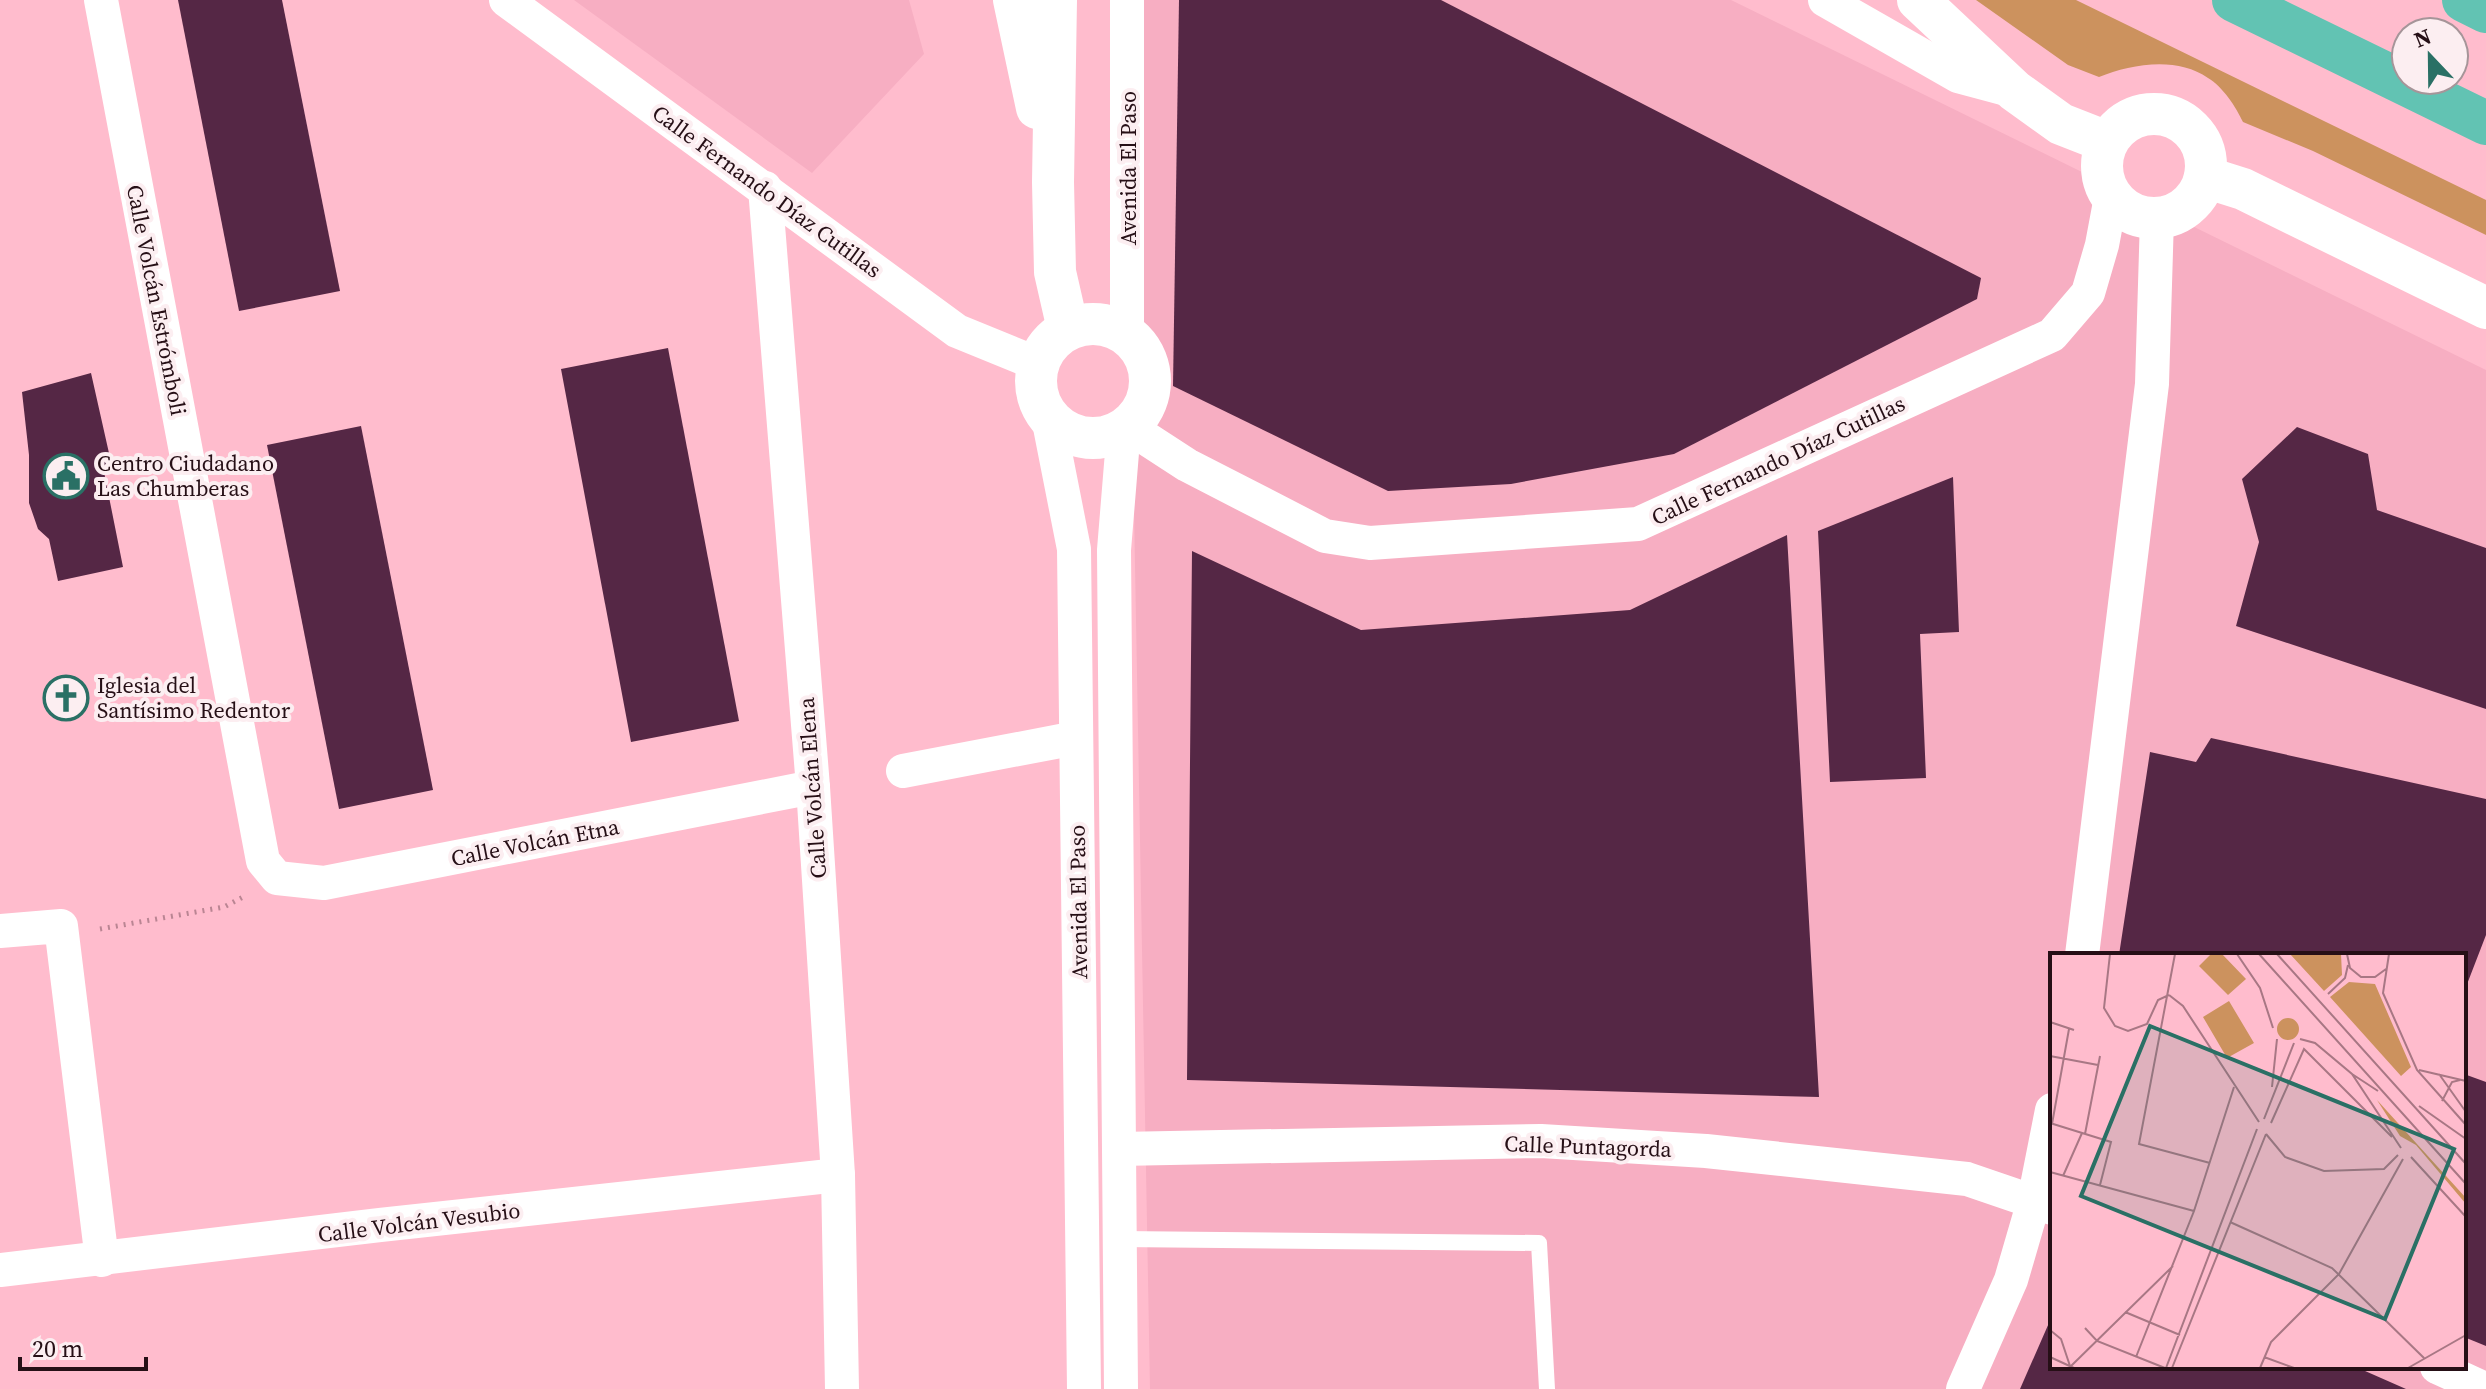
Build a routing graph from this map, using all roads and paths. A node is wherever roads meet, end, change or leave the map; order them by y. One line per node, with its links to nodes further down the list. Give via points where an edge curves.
1 (101, 0): 28 (street, Calle Volcán Estrómboli, via 263,861)
2 (506, 0): 16 (street, Calle Fernando Díaz Cutillas)
3 (1014, 0): 15 (street)
4 (1056, 0): 15 (street)
5 (1127, 0): 21 (street, Avenida El Paso)
6 (1825, 0): 11 (street, via 1958,76)
7 (1918, 0): 11 (street)
8 (2234, 0): 12 (highway)
9 (2464, 0): 10 (highway)
10 (2486, 11)
11 (2015, 91): 13 (street, via 2061,124)
12 (2486, 123)
13 (2107, 142): 14 (street, via 2130,119 2146,114 2178,120 2201,144); 17 (street, via 2101,170)
14 (2205, 177): 18 (street, via 2188,205); 19 (street, via 2243,189)
15 (1053, 182): 20 (street, via 1055,272)
16 (765, 188): 22 (street, Calle Fernando Díaz Cutillas, via 957,331); 27 (street, Calle Volcán Elena)
17 (2111, 197): 18 (street, via 2140,217); 24 (street, Calle Fernando Díaz Cutillas, via 2088,293 2052,335 1638,524 1370,543 1325,536)
18 (2157, 218): 31 (street, via 2152,384)
19 (2486, 308)
20 (1068, 329): 21 (street, via 1098,324); 22 (street, via 1045,349)
21 (1127, 336): 24 (street, via 1140,348 1150,381 1147,399)
22 (1038, 364): 23 (street, via 1037,392)
23 (1048, 417): 24 (street, via 1084,436 1108,435); 25 (street, Avenida El Paso, via 1074,549)
24 (1125, 427): 33 (street, Avenida El Paso, via 1114,550)
25 (1076, 738): 26 (street); 41 (street, Avenida El Paso)
26 (903, 771)
27 (813, 787): 28 (street, Calle Volcán Etna, via 324,883); 34 (street, Calle Volcán Elena)
28 (277, 878): 29 (path, via 224,907 82,932)
29 (61, 926): 30 (street); 37 (street)
30 (0, 931)
31 (2082, 953)
32 (2050, 1131): 35 (street)
33 (1119, 1149): 35 (street, Calle Puntagorda, via 1541,1141 1706,1151 1967,1179); 36 (street, Avenida El Paso)
34 (838, 1175): 37 (street, Calle Volcán Vesubio); 40 (street, Calle Volcán Elena)
35 (2043, 1204): 44 (street)
36 (1120, 1239): 42 (street, Avenida El Paso); 43 (lane, via 1539,1243)
37 (102, 1260): 38 (street, Calle Volcán Vesubio)
38 (0, 1270)
39 (2441, 1369): 45 (street)
40 (842, 1389)
41 (1084, 1389)
42 (1121, 1389)
43 (1547, 1389)
44 (1963, 1389)
45 (2485, 1389)

